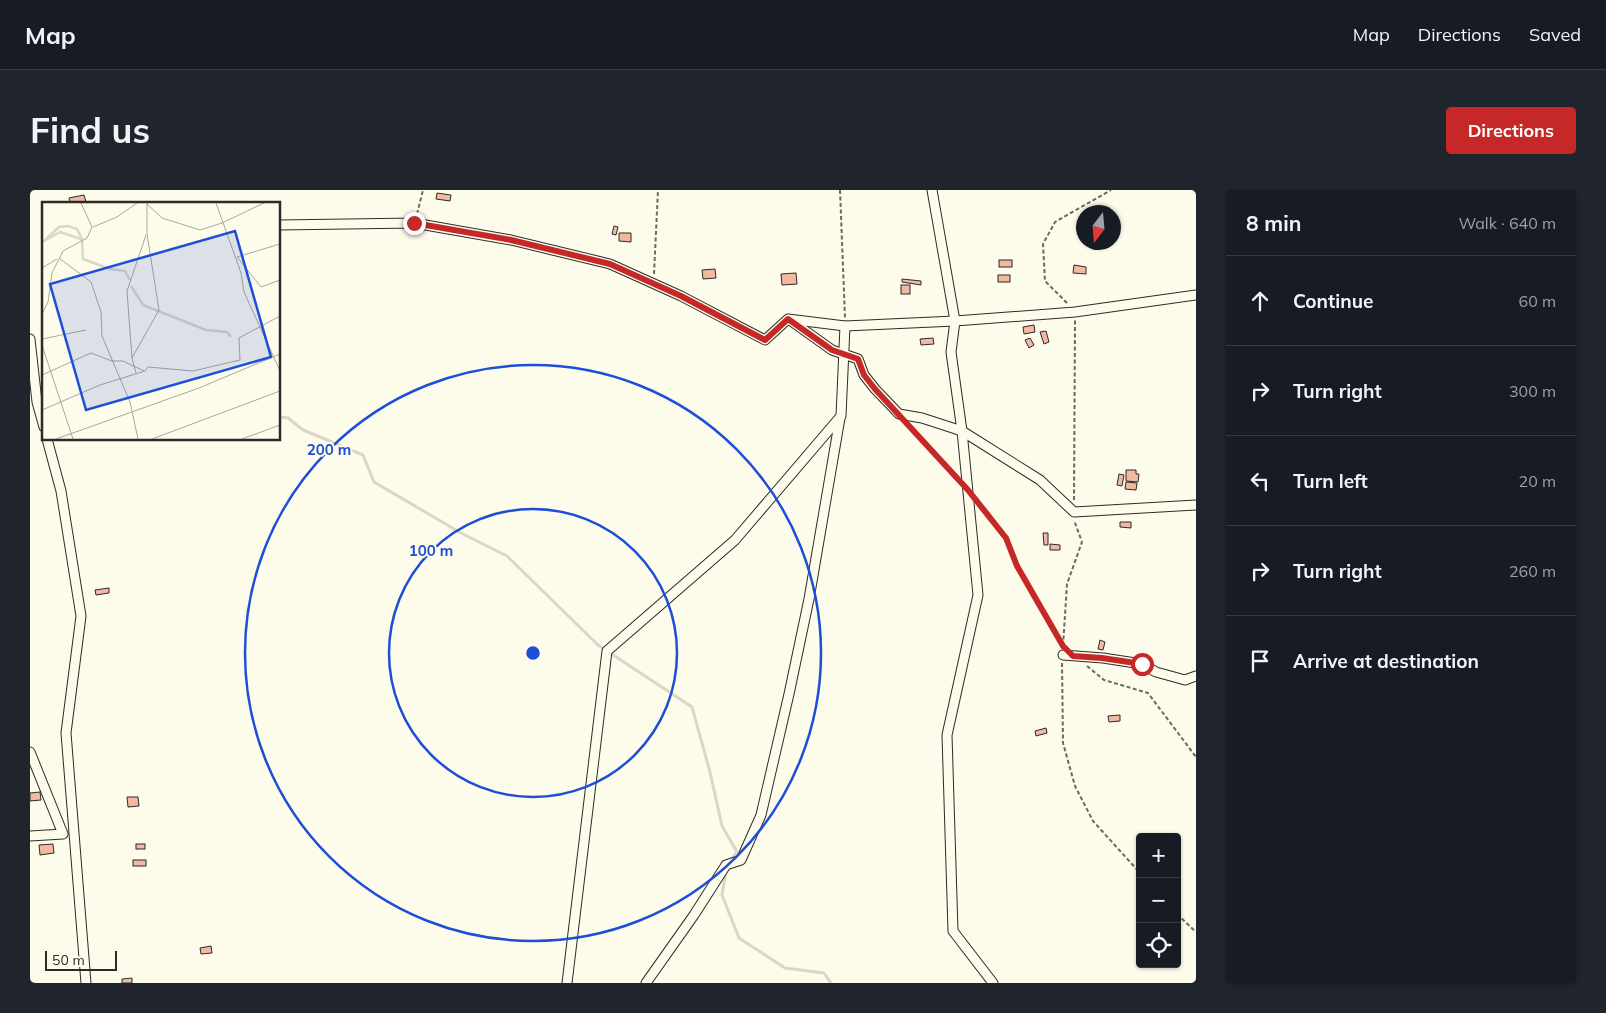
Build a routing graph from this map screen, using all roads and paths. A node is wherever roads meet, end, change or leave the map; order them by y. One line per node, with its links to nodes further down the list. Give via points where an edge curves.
1 (423, 190): 6 (path)
2 (658, 190): 8 (path)
3 (840, 190): 13 (path)
4 (932, 190): 12 (street)
5 (1111, 190): 10 (path, via 1055,222 1043,244 1045,281)
6 (414, 223): 7 (street); 8 (street, via 511,240 610,264)
7 (280, 225)
8 (654, 284): 11 (street, via 765,340)
9 (1196, 295): 10 (street)
10 (1075, 312): 12 (street); 25 (path)
11 (788, 319): 13 (street); 15 (street, via 832,350)
12 (954, 321): 13 (street); 20 (street, via 951,352)
13 (846, 326): 15 (street)
14 (30, 339): 16 (street)
15 (844, 354): 17 (street, via 858,359 864,375); 18 (street)
16 (37, 402): 19 (street)
17 (899, 414): 20 (street); 22 (path)
18 (841, 416): 36 (street, via 735,540 607,651); 37 (street, via 809,599 761,815 741,860 726,865)
19 (42, 421)
20 (962, 431): 22 (street); 25 (street, via 1040,480)
21 (47, 440): 35 (street, via 61,491 81,616 66,733)
22 (968, 490): 38 (street, via 978,595 947,735 953,931)
23 (979, 504): 26 (path, via 1006,538 1017,566)
24 (1196, 504): 25 (street)
25 (1074, 512): 26 (path, via 1074,522 1082,542 1067,584)
26 (1063, 651): 27 (street); 27 (path); 32 (path, via 1063,743 1075,786 1093,821)
27 (1073, 656): 28 (street, via 1142,664 1156,672 1185,680); 30 (path, via 1104,680 1148,693)
28 (1196, 676)
29 (30, 752): 31 (street, via 64,834)
30 (1196, 757)
31 (30, 836)
32 (1136, 869)
33 (1181, 918): 34 (path)
34 (1196, 932)
35 (86, 983)
36 (567, 983)
37 (646, 983)
38 (993, 983)

